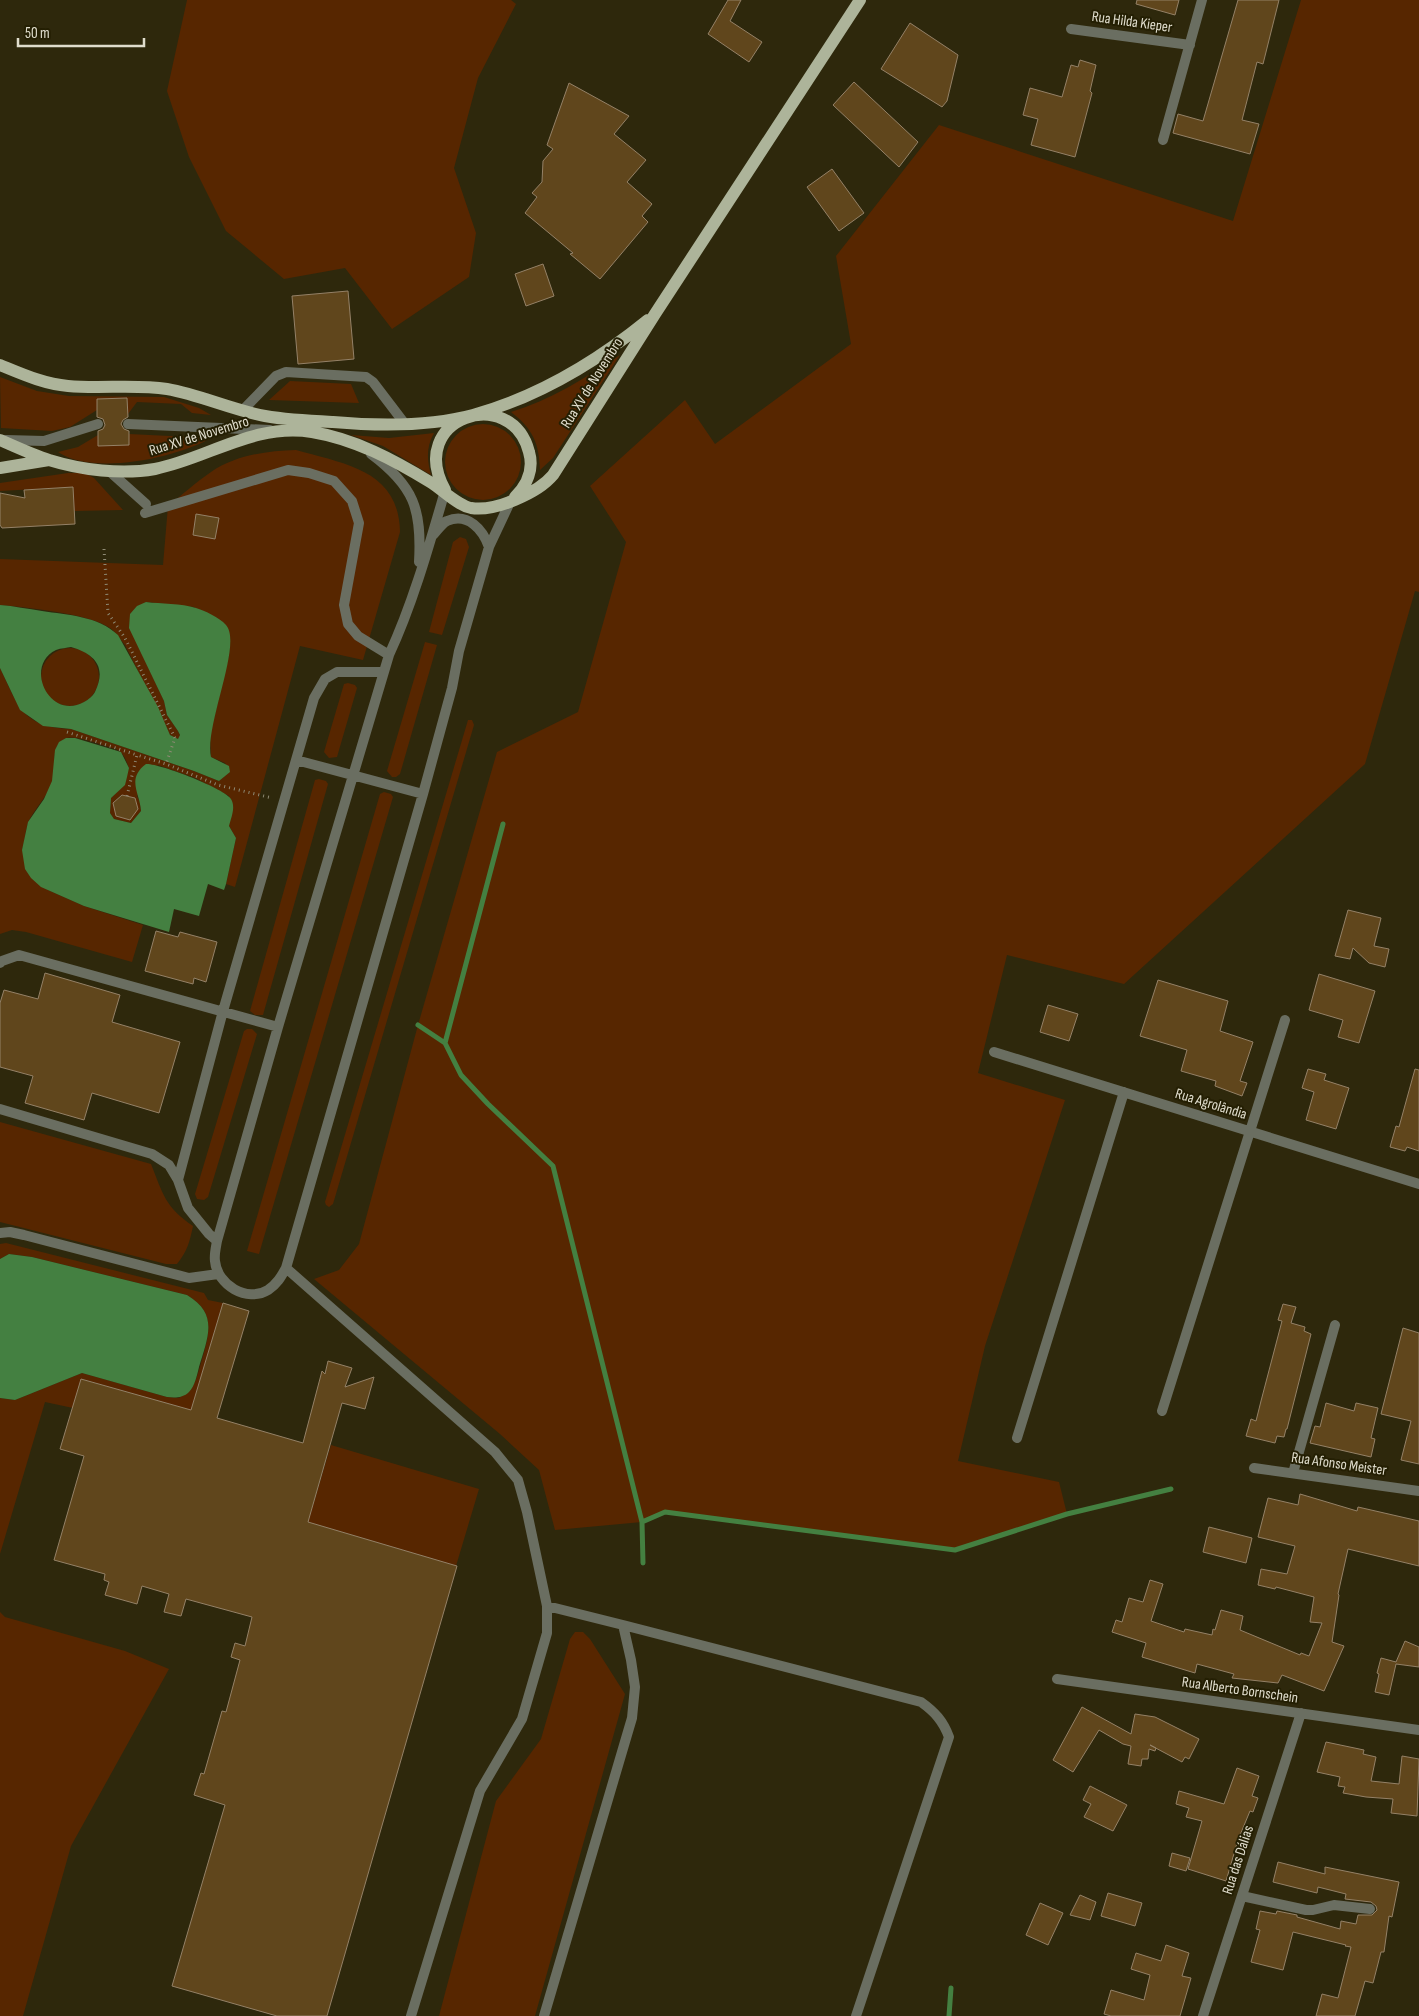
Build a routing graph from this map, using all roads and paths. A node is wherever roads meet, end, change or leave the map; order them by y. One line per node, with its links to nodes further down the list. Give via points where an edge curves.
1 (860, 0): 6 (main road, Rua XV de Novembro)
2 (1202, 0): 4 (street)
3 (1071, 30): 4 (street, Rua Hilda Kieper)
4 (1190, 45): 5 (street)
5 (1163, 140)
6 (655, 314): 9 (main road, Rua XV de Novembro, via 565,378 528,396); 20 (main road, Rua XV de Novembro, via 553,475 536,490)
7 (0, 365): 8 (main road, Rua XV de Novembro, via 48,383 77,387 165,389)
8 (242, 411): 12 (main road, Rua XV de Novembro, via 296,420); 12 (street, via 276,376 286,372 366,377)
9 (471, 415): 12 (main road, Rua XV de Novembro); 19 (main road, via 445,432 438,446 435,462); 20 (main road, via 488,414 504,419 517,428 526,441 531,457 530,474 523,489)
10 (98, 424): 14 (street, via 44,441)
11 (128, 424): 13 (street)
12 (405, 424)
13 (286, 431): 15 (main road, Rua XV de Novembro, via 311,432); 18 (main road, Rua XV de Novembro, via 253,435 155,469)
14 (0, 440): 16 (main road, Rua XV de Novembro)
15 (360, 446): 19 (main road, Rua XV de Novembro, via 394,461); 24 (street, via 398,477 413,498 420,536)
16 (49, 460): 17 (main road); 18 (main road, Rua XV de Novembro)
17 (0, 468)
18 (108, 470): 25 (street, via 145,509 288,470 334,481 352,501 359,523 344,605 348,624 358,636)
19 (445, 491): 20 (main road, Rua XV de Novembro, via 469,508 484,510); 21 (street)
20 (511, 500): 22 (street)
21 (431, 538): 22 (street, via 447,521 461,519 474,523 484,533); 24 (street)
22 (489, 547): 32 (street)
23 (104, 548): 30 (path, via 108,613 126,638 175,738)
24 (419, 575): 25 (street)
25 (389, 655): 26 (street)
26 (384, 672): 29 (street, via 337,672 325,679 314,698); 31 (street)
27 (67, 732): 28 (path)
28 (137, 755): 30 (path); 33 (path)
29 (296, 760): 31 (street); 34 (street)
30 (166, 764): 34 (path, via 218,785)
31 (353, 775): 32 (street); 38 (street)
32 (423, 794): 47 (street)
33 (127, 796)
34 (284, 800): 36 (street)
35 (0, 963): 36 (street, via 19,954)
36 (223, 1012): 38 (street); 43 (street)
37 (1284, 1020): 42 (street)
38 (278, 1027): 46 (street)
39 (994, 1052): 40 (street, Rua Agrolândia)
40 (1124, 1092): 42 (street, Rua Agrolândia); 51 (street)
41 (0, 1109): 43 (street, via 152,1154 169,1165)
42 (1250, 1131): 44 (street, Rua Agrolândia); 50 (street)
43 (178, 1180): 46 (street, via 188,1208)
44 (1419, 1184)
45 (0, 1233): 48 (street, via 24,1235 189,1278)
46 (217, 1241): 48 (street, via 215,1261)
47 (286, 1268): 48 (street, via 279,1281 267,1291 252,1294 239,1292 227,1285); 55 (street, via 495,1452 518,1480)
48 (218, 1274)
49 (1336, 1325): 53 (street)
50 (1162, 1411)
51 (1016, 1438)
52 (1254, 1468): 53 (street, Rua Afonso Meister)
53 (1293, 1473): 54 (street, Rua Afonso Meister)
54 (1419, 1490)
55 (548, 1606): 56 (street); 62 (street, via 547,1633 522,1718 480,1791)
56 (623, 1625): 63 (street, via 635,1687 632,1718); 64 (street, via 921,1702 944,1724 949,1737)
57 (1057, 1679): 58 (street, Rua Alberto Bornschein)
58 (1301, 1714): 59 (street, Rua Alberto Bornschein); 60 (street, Rua das Dálias)
59 (1419, 1730)
60 (1242, 1896): 61 (street, via 1306,1910 1334,1905); 65 (street, Rua das Dálias)
61 (1370, 1909)
62 (411, 2016)
63 (544, 2016)
64 (856, 2016)
65 (1203, 2016)

